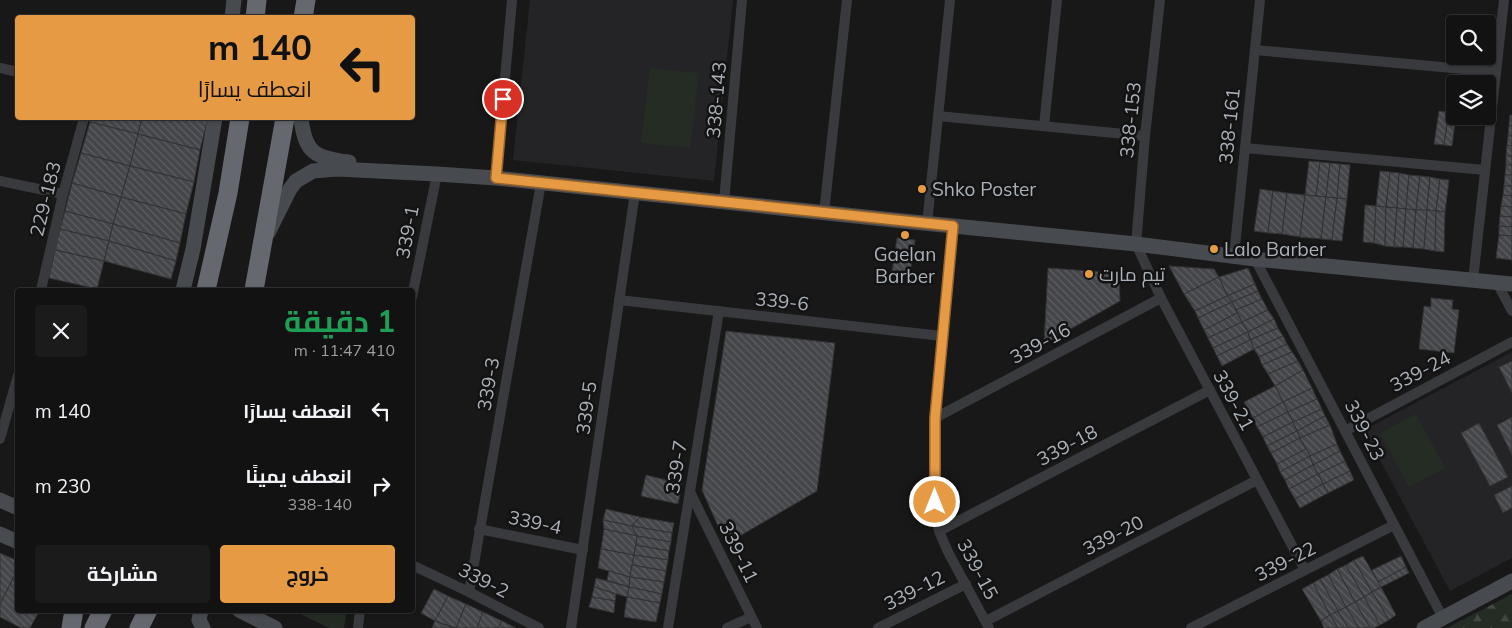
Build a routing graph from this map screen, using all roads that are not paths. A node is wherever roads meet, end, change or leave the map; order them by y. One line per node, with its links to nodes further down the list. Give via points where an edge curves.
1 (257, 0): 13 (highway)
2 (306, 0): 14 (highway)
3 (512, 0): 30 (street)
4 (742, 0): 35 (street, 338-143)
5 (847, 0): 36 (street)
6 (950, 0): 19 (street)
7 (1057, 0): 25 (street)
8 (1160, 0): 26 (street, 338-153)
9 (1260, 0): 15 (street, 338-161)
10 (1504, 0): 18 (street)
11 (231, 1): 12 (street)
12 (232, 15)
13 (255, 15)
14 (304, 15)
15 (1255, 50): 18 (street); 27 (street, 338-161)
16 (0, 68): 17 (street)
17 (15, 71)
18 (1496, 72): 28 (street)
19 (938, 116): 25 (street); 37 (street)
20 (83, 120): 34 (street, 229-183)
21 (215, 120): 46 (street)
22 (240, 120): 47 (highway, via 228,193)
23 (285, 120): 40 (highway)
24 (301, 120): 29 (street, via 306,141 319,156)
25 (1044, 126): 26 (street)
26 (1145, 136): 39 (street, 338-153)
27 (1245, 148): 28 (street); 41 (street, 338-161)
28 (1485, 170): 43 (street)
29 (437, 174): 30 (street); 40 (street, via 337,169 313,171 296,181 290,189); 49 (street, 339-1)
30 (496, 178): 32 (street)
31 (0, 181): 34 (street)
32 (541, 183): 33 (street); 66 (street, 339-3)
33 (635, 193): 35 (street); 51 (street, 339-5)
34 (63, 194): 45 (street, 229-183)
35 (724, 202): 36 (street)
36 (824, 213): 37 (street)
37 (927, 224): 38 (street)
38 (953, 226): 39 (street); 54 (street, 339-15)
39 (1136, 244): 41 (street); 50 (street, 339-21)
40 (262, 246): 48 (highway)
41 (1234, 256): 42 (street)
42 (1255, 259): 43 (street); 59 (street, 339-23)
43 (1474, 280): 44 (street)
44 (1505, 283): 53 (street)
45 (42, 288)
46 (183, 288)
47 (206, 288)
48 (254, 288)
49 (414, 288)
50 (1160, 298): 57 (street, 339-21); 58 (street, 339-16)
51 (619, 300): 52 (street, 339-6); 70 (street, 339-5)
52 (718, 311): 54 (street, 339-6); 62 (street, 339-7)
53 (1512, 311)
54 (942, 336): 58 (street, 339-15)
55 (1512, 342): 59 (street, 339-24)
56 (15, 386): 60 (street)
57 (1210, 390): 61 (street, 339-21); 67 (street, 339-18)
58 (935, 418): 67 (street, 339-15, via 935,513)
59 (1345, 431): 65 (street, 339-23)
60 (0, 439)
61 (1258, 480): 72 (street, 339-21); 84 (street, 339-20)
62 (690, 492): 82 (street, 339-11); 93 (street, 339-7)
63 (0, 500): 64 (street)
64 (15, 507)
65 (1394, 525): 72 (street, 339-22); 83 (street, 339-23)
66 (479, 529): 70 (street, 339-4); 75 (street, 339-3)
67 (940, 531): 74 (street, 339-15)
68 (0, 534): 69 (street)
69 (15, 541)
70 (583, 550): 92 (street, 339-5)
71 (415, 566): 75 (street, 339-2)
72 (1305, 570): 97 (street, 339-22)
73 (1512, 581): 83 (street)
74 (966, 584): 84 (street, 339-15); 96 (street, 339-12)
75 (469, 592): 91 (street, 339-2)
76 (74, 613): 85 (highway)
77 (102, 613): 86 (highway)
78 (146, 613): 87 (highway)
79 (200, 613): 88 (street, via 199,620)
80 (245, 613): 89 (street)
81 (360, 613): 90 (street)
82 (751, 617): 94 (street); 95 (street, 339-11)
83 (1443, 618): 98 (street)
84 (987, 625)
85 (71, 628)
86 (94, 628)
87 (139, 628)
88 (204, 628)
89 (275, 628)
90 (358, 628)
91 (539, 628)
92 (571, 628)
93 (668, 628)
94 (727, 628)
95 (757, 628)
96 (878, 628)
97 (1191, 628)
98 (1424, 628)

